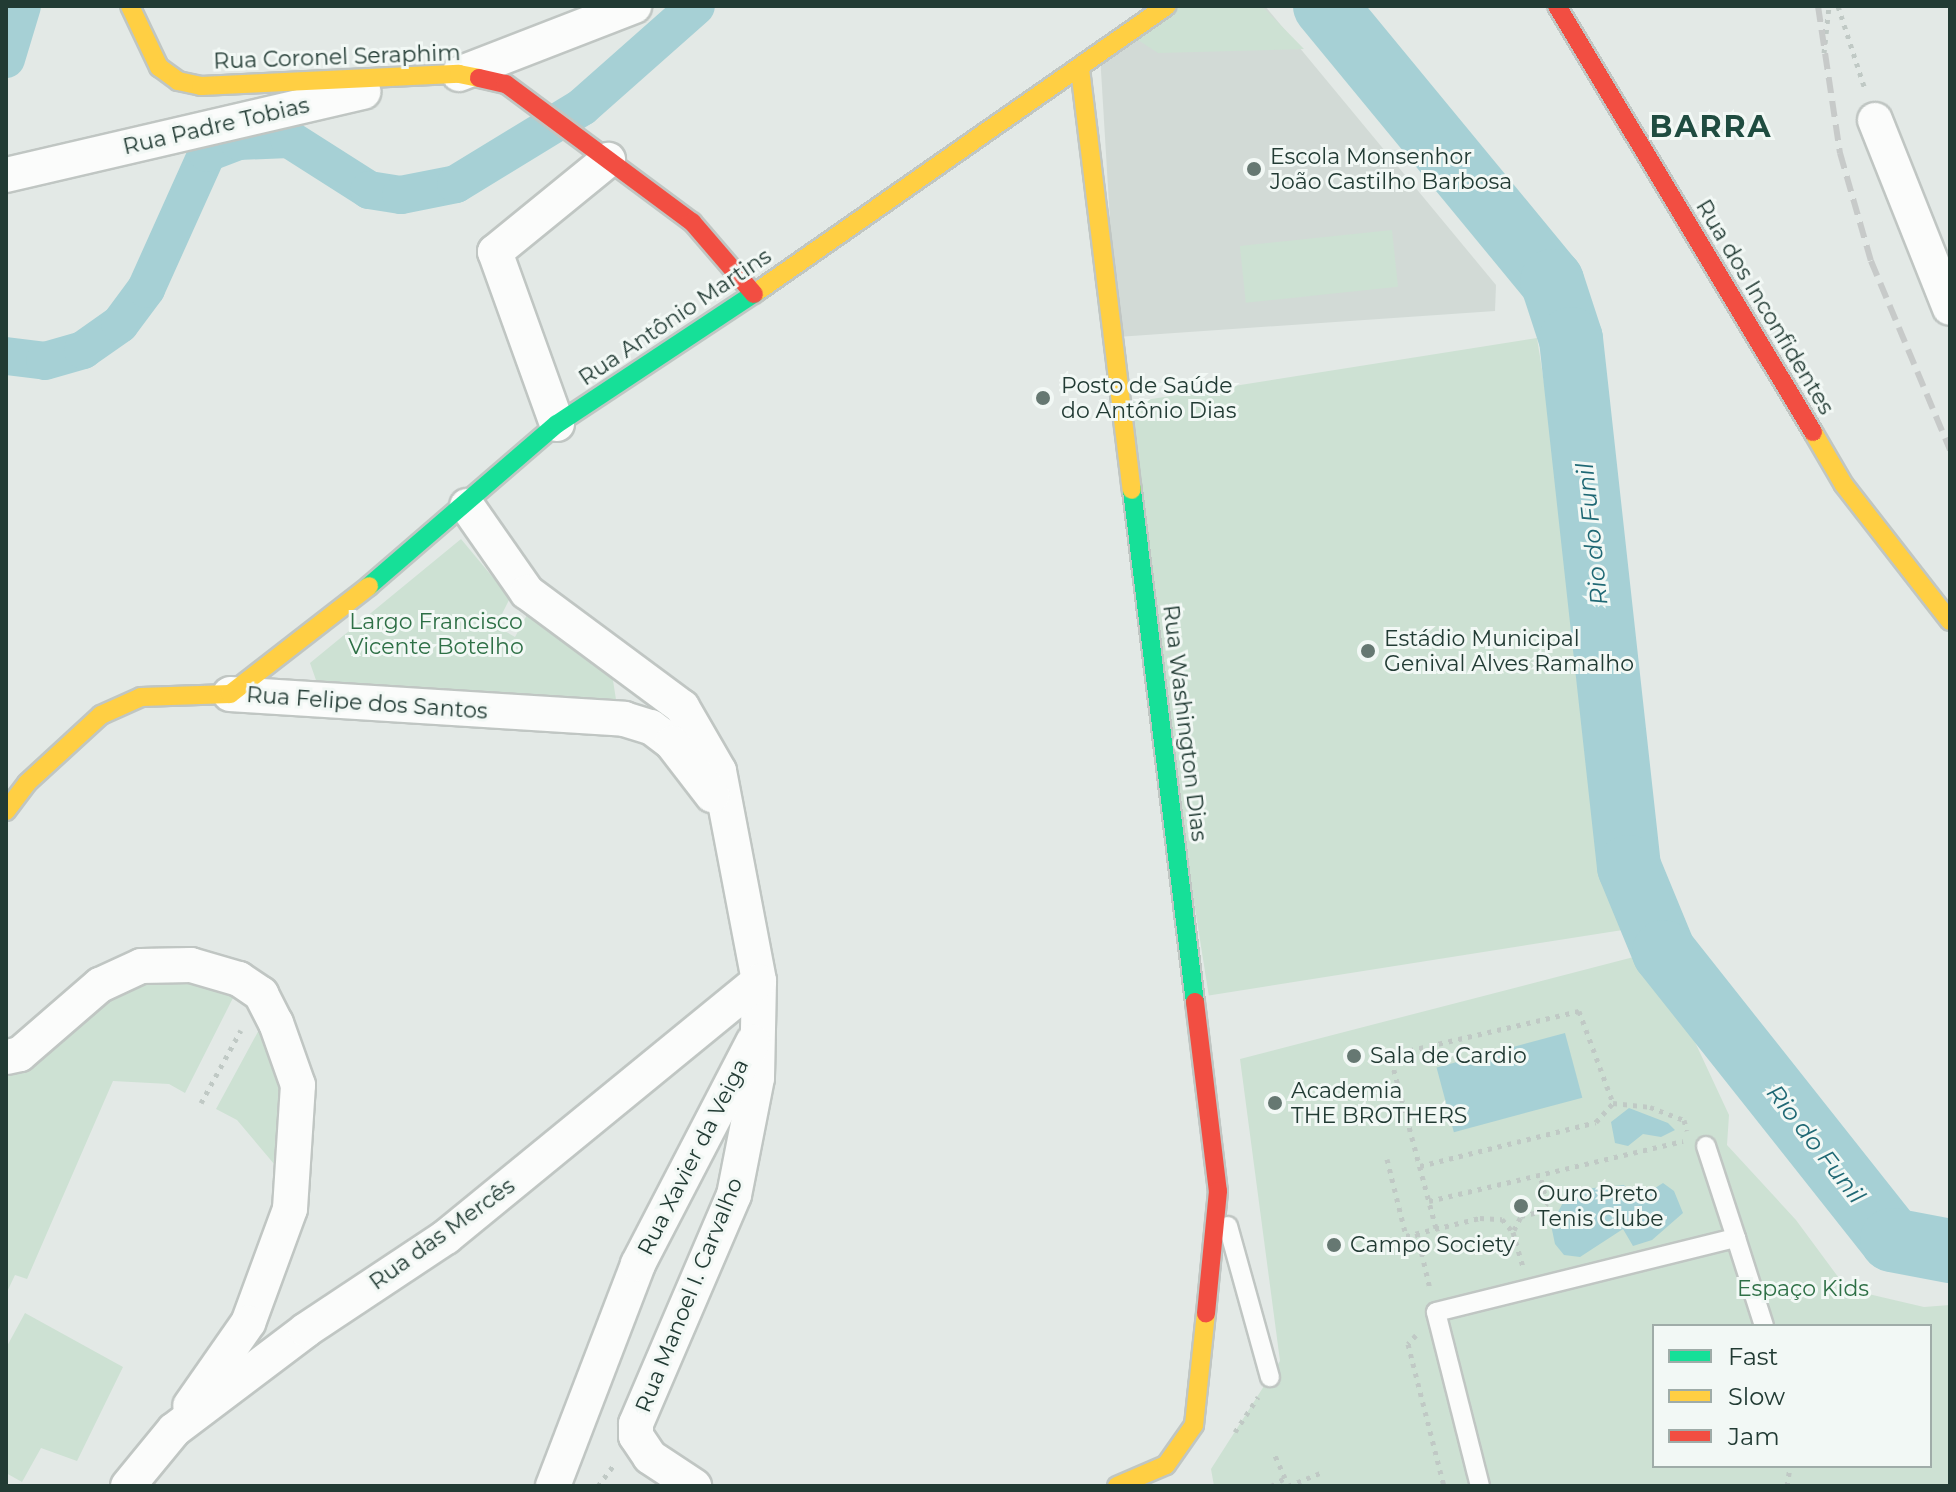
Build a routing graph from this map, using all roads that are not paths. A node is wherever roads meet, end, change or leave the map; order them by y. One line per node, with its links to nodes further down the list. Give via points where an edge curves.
1 (130, 6): 7 (street, Rua Coronel Seraphim, via 159,67 178,81 201,86)
2 (634, 6): 6 (street)
3 (1166, 6): 5 (street, Rua Antônio Martins)
4 (1557, 6): 15 (street, Rua dos Inconfidentes, via 1844,485)
5 (1080, 69): 11 (street, Rua Antônio Martins); 23 (street, Rua Washington Dias)
6 (459, 74): 7 (street, Rua Coronel Seraphim); 9 (street, Rua Coronel Seraphim, via 506,84)
7 (425, 78): 10 (street, Rua Padre Tobias)
8 (1875, 120): 12 (street)
9 (608, 160): 11 (street, Rua Coronel Seraphim, via 692,222); 13 (street, via 495,252)
10 (6, 175)
11 (754, 294): 13 (street, Rua Antônio Martins)
12 (1950, 308)
13 (557, 424): 14 (street, Rua Antônio Martins)
14 (467, 506): 16 (street, Rua Antônio Martins); 18 (street, Rua Xavier da Veiga, via 527,592 682,707 719,771)
15 (1950, 621)
16 (230, 694): 17 (street, Rua Felipe dos Santos, via 141,697 101,715 48,762); 18 (street, Rua Felipe dos Santos, via 624,719 651,727 672,743)
17 (6, 811)
18 (727, 819): 19 (street, Rua Xavier da Veiga)
19 (759, 981): 20 (street, Rua Xavier da Veiga); 27 (street, Rua das Mercês, via 446,1237 306,1330)
20 (759, 1029): 29 (street, Rua Xavier da Veiga, via 638,1264); 30 (street, Rua Manoel I. Carvalho, via 752,1115 734,1195 636,1424 636,1436 650,1457)
21 (7, 1057): 27 (street, via 20,1054 100,985 141,966 216,969 261,994 298,1085 290,1209 248,1323)
22 (1706, 1146): 24 (lane)
23 (1218, 1191): 26 (lane, Rua Washington Dias); 31 (street, via 1194,1425 1166,1465)
24 (1736, 1238): 25 (lane); 32 (lane, via 1436,1312)
25 (1763, 1324)
26 (1270, 1377)
27 (174, 1430): 28 (street, Rua das Mercês)
28 (128, 1486)
29 (553, 1486)
30 (694, 1486)
31 (1117, 1486)
32 (1480, 1486)

